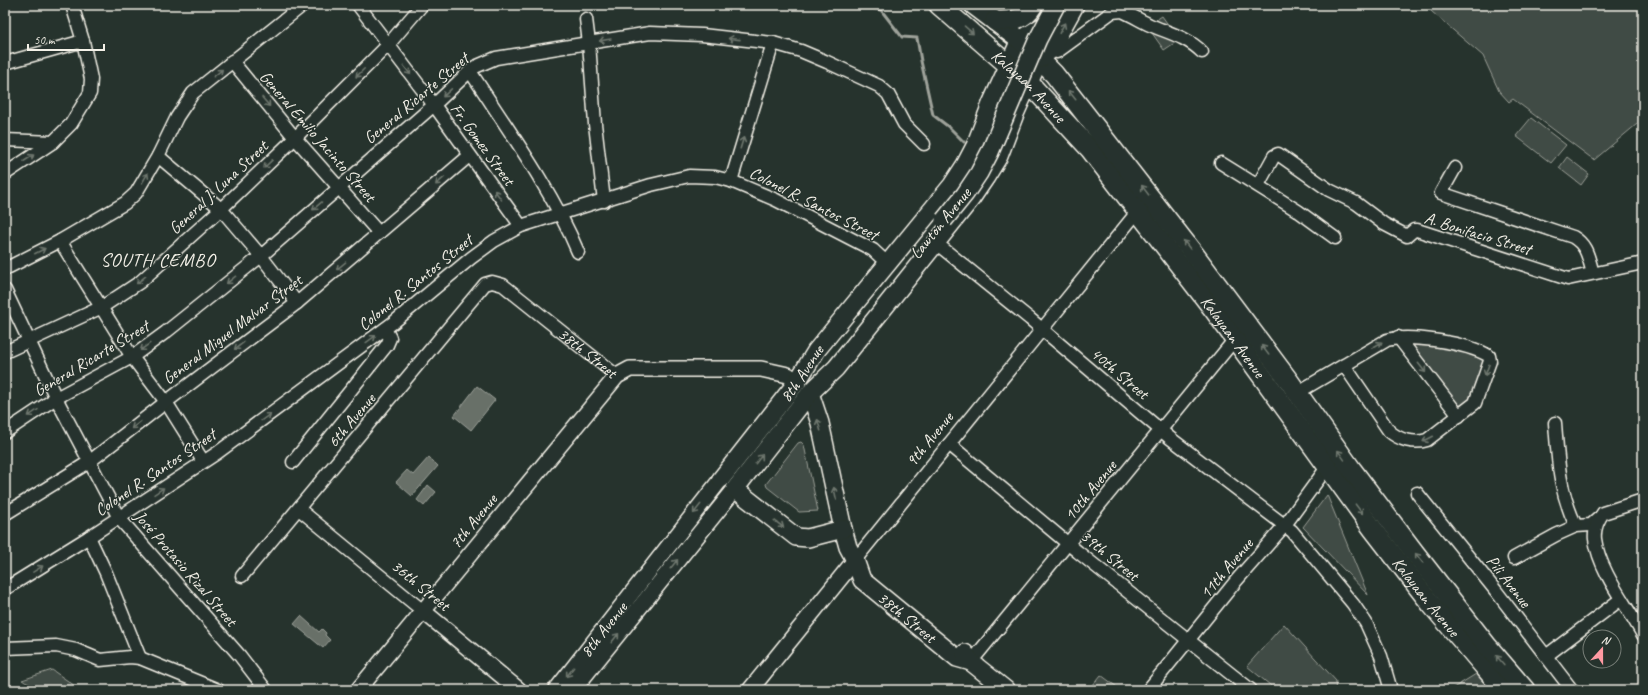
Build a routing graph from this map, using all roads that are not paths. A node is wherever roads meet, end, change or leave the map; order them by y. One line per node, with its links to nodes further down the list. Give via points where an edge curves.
1 (72, 5): 16 (street)
2 (303, 5): 22 (street)
3 (358, 5): 19 (street, Fr. Gomez Street)
4 (422, 5): 19 (street, General J. Luna Street)
5 (939, 5): 24 (main road, Kalayaan Avenue, one-way to 24)
6 (974, 5): 13 (main road, Kalayaan Avenue)
7 (1033, 5): 13 (main road, via 1022,17)
8 (1046, 5): 49 (main road, Lawton Avenue, via 1031,33 983,150)
9 (1052, 5): 14 (main road)
10 (1056, 5): 49 (main road, Lawton Avenue, bridge, via 1038,39 979,173 965,194)
11 (1074, 5): 21 (main road, one-way to 11)
12 (586, 19): 17 (street)
13 (995, 21): 15 (main road, Kalayaan Avenue)
14 (1041, 27): 15 (main road); 21 (main road)
15 (1020, 40): 21 (main road, Kalayaan Avenue); 24 (main road, 8th Avenue)
16 (83, 41): 23 (street); 34 (street, via 91,79 90,93 71,124)
17 (589, 43): 18 (street, General Ricarte Street, one-way to 17, via 702,35 650,33); 25 (street, General Ricarte Street, via 496,58); 45 (street)
18 (773, 43): 35 (street, General Ricarte Street, via 801,51 879,86 888,94 904,124); 42 (street, one-way to 18)
19 (388, 45): 28 (street, Fr. Gomez Street, one-way to 28); 32 (street, General J. Luna Street, one-way to 32)
20 (1202, 52): 21 (street, via 1181,36 1117,10 1057,52)
21 (1045, 54): 26 (main road, 8th Avenue); 30 (main road, Kalayaan Avenue, one-way to 21)
22 (232, 61): 32 (street, General Emilio Jacinto Street, one-way to 32); 37 (street, one-way to 22, via 177,117 191,96)
23 (5, 63)
24 (1008, 64): 26 (main road, Kalayaan Avenue); 27 (main road, 8th Avenue)
25 (470, 71): 28 (street, General Ricarte Street, one-way to 28); 48 (street)
26 (1029, 83): 29 (main road, 8th Avenue); 31 (main road, Kalayaan Avenue)
27 (991, 104): 29 (main road, via 1006,102); 58 (main road, 8th Avenue, via 965,165)
28 (434, 105): 38 (street, Fr. Gomez Street); 44 (street, General Ricarte Street)
29 (1015, 114): 54 (main road, 8th Avenue, via 998,156 986,177)
30 (1089, 117): 31 (main road, via 1084,126); 36 (main road, Kalayaan Avenue)
31 (1074, 131): 36 (main road, Kalayaan Avenue)
32 (295, 138): 44 (street, General Emilio Jacinto Street); 46 (street, General J. Luna Street, one-way to 46)
33 (5, 140): 34 (street)
34 (53, 142): 41 (street, one-way to 34)
35 (924, 144)
36 (1098, 144): 47 (main road, Kalayaan Avenue); 76 (main road, Kalayaan Avenue, one-way to 36, via 1191,250)
37 (158, 156): 46 (street); 53 (street, one-way to 37, via 125,203 136,193)
38 (469, 156): 50 (street, Fr. Gomez Street, one-way to 38); 51 (street, General Miguel Malvar Street, one-way to 51)
39 (1221, 163): 43 (street)
40 (1455, 168): 60 (street, via 1441,193 1577,240 1585,247)
41 (5, 174)
42 (731, 181): 45 (street, Colonel R. Santos Street, via 715,177 688,176); 58 (street, Colonel R. Santos Street, via 776,200 866,246)
43 (1258, 185): 52 (street); 60 (street, A. Bonifacio Street, via 1274,156 1278,154 1329,190 1356,203 1384,224 1407,236 1417,230 1568,279)
44 (339, 186): 51 (street, General Emilio Jacinto Street); 56 (street, General Ricarte Street, one-way to 56)
45 (604, 201): 48 (street, Colonel R. Santos Street)
46 (221, 209): 56 (street); 64 (street, General J. Luna Street, one-way to 64, via 140,282)
47 (1138, 211): 66 (street, 9th Avenue); 68 (main road, Kalayaan Avenue)
48 (560, 214): 50 (street, Colonel R. Santos Street); 55 (street)
49 (941, 218): 74 (main road, Lawton Avenue, via 816,365); 75 (main road, Lawton Avenue, via 828,361)
50 (521, 226): 65 (street, Colonel R. Santos Street, via 471,258)
51 (380, 233): 63 (street, General Miguel Malvar Street, one-way to 63)
52 (1335, 238)
53 (60, 241): 59 (street, one-way to 53); 64 (street)
54 (936, 243): 66 (street, 40th Street); 75 (main road, 8th Avenue, via 836,368)
55 (578, 252)
56 (261, 256): 63 (street); 71 (street, General Ricarte Street, one-way to 71)
57 (1643, 263): 60 (street, A. Bonifacio Street)
58 (888, 264): 74 (main road, 8th Avenue, via 816,352)
59 (5, 269)
60 (1593, 273)
61 (486, 284): 73 (street, 38th Street, via 503,284); 92 (street, 6th Avenue)
62 (5, 290): 69 (street, José Protasio Rizal Street)
63 (297, 303): 78 (street, General Miguel Malvar Street, one-way to 78)
64 (102, 307): 69 (street, General J. Luna Street); 71 (street)
65 (385, 329): 84 (street, Colonel R. Santos Street, one-way to 65); 86 (street, via 390,338 387,345)
66 (1042, 329): 81 (street, 40th Street); 83 (street, 9th Avenue)
67 (1398, 337): 72 (street, one-way to 67, via 1387,340); 79 (street, one-way to 79); 79 (street, one-way to 79, via 1428,339 1480,351 1489,356 1490,361 1475,403)
68 (1235, 339): 81 (street, 10th Avenue); 87 (main road, Kalayaan Avenue)
69 (29, 341): 70 (street, General J. Luna Street); 77 (street, José Protasio Rizal Street)
70 (5, 352)
71 (132, 357): 77 (street, General Ricarte Street); 78 (street)
72 (1344, 365): 76 (street); 79 (street, one-way to 72, via 1427,440 1420,442 1396,437 1389,431)
73 (617, 376): 74 (street, 38th Street, via 630,369 761,368 788,375); 106 (street, 7th Avenue)
74 (797, 382): 88 (main road, 8th Avenue)
75 (810, 393): 89 (main road, 8th Avenue, one-way to 75); 98 (main road, 38th Street, one-way to 75, via 820,423)
76 (1297, 393): 125 (main road, Kalayaan Avenue, one-way to 76, via 1414,552)
77 (56, 398): 82 (street, General Ricarte Street, one-way to 82); 85 (street, José Protasio Rizal Street)
78 (166, 402): 84 (street); 85 (street, General Miguel Malvar Street, one-way to 85)
79 (1459, 416)
80 (1555, 423): 97 (street, via 1558,468 1566,505)
81 (1160, 429): 96 (street, 40th Street); 100 (street, 10th Avenue)
82 (5, 432)
83 (949, 444): 100 (street, 39th Street); 102 (street, 9th Avenue)
84 (203, 461): 94 (street, Colonel R. Santos Street, one-way to 84)
85 (89, 462): 93 (street, General Miguel Malvar Street); 94 (street, José Protasio Rizal Street)
86 (293, 462)
87 (1328, 466): 96 (street, 11th Avenue); 124 (main road, Kalayaan Avenue, one-way to 124, via 1431,604)
88 (721, 479): 117 (street, 8th Avenue, one-way to 117)
89 (735, 490): 98 (main road, one-way to 98, via 796,537 808,538); 118 (street, 8th Avenue, one-way to 89)
90 (1418, 493): 110 (street, Pili Avenue)
91 (1643, 500): 95 (street, via 1609,510)
92 (299, 509): 103 (street, 6th Avenue); 106 (street, 36th Street)
93 (5, 514)
94 (119, 518): 99 (street, Colonel R. Santos Street); 114 (street, José Protasio Rizal Street, via 240,656)
95 (1599, 518): 97 (street, via 1591,525); 105 (street, via 1595,537 1599,555)
96 (1285, 525): 108 (street, 11th Avenue); 123 (street, 40th Street, via 1353,604 1366,624 1381,656)
97 (1576, 526): 101 (street, via 1556,534)
98 (843, 529): 102 (main road, 38th Street)
99 (89, 537): 104 (street, Colonel R. Santos Street, one-way to 99); 111 (street)
100 (1068, 543): 108 (street, 39th Street); 112 (street, 10th Avenue)
101 (1514, 558)
102 (855, 560): 112 (main road, 38th Street, via 963,650); 119 (street, 9th Avenue)
103 (242, 576)
104 (5, 589)
105 (1621, 599): 107 (street); 110 (street)
106 (423, 611): 115 (street, 7th Avenue); 116 (street, 36th Street)
107 (1642, 632)
108 (1188, 640): 121 (street, 11th Avenue); 122 (street, 39th Street)
109 (5, 648): 111 (street, via 56,646 76,650 100,660)
110 (1546, 656): 126 (street, Pili Avenue)
111 (140, 658): 113 (street)
112 (972, 662): 120 (main road, 38th Street)
113 (218, 690)
114 (266, 690)
115 (358, 690)
116 (519, 690)
117 (556, 690)
118 (573, 690)
119 (750, 690)
120 (1006, 690)
121 (1148, 690)
122 (1251, 690)
123 (1391, 690)
124 (1504, 690)
125 (1525, 690)
126 (1572, 690)

